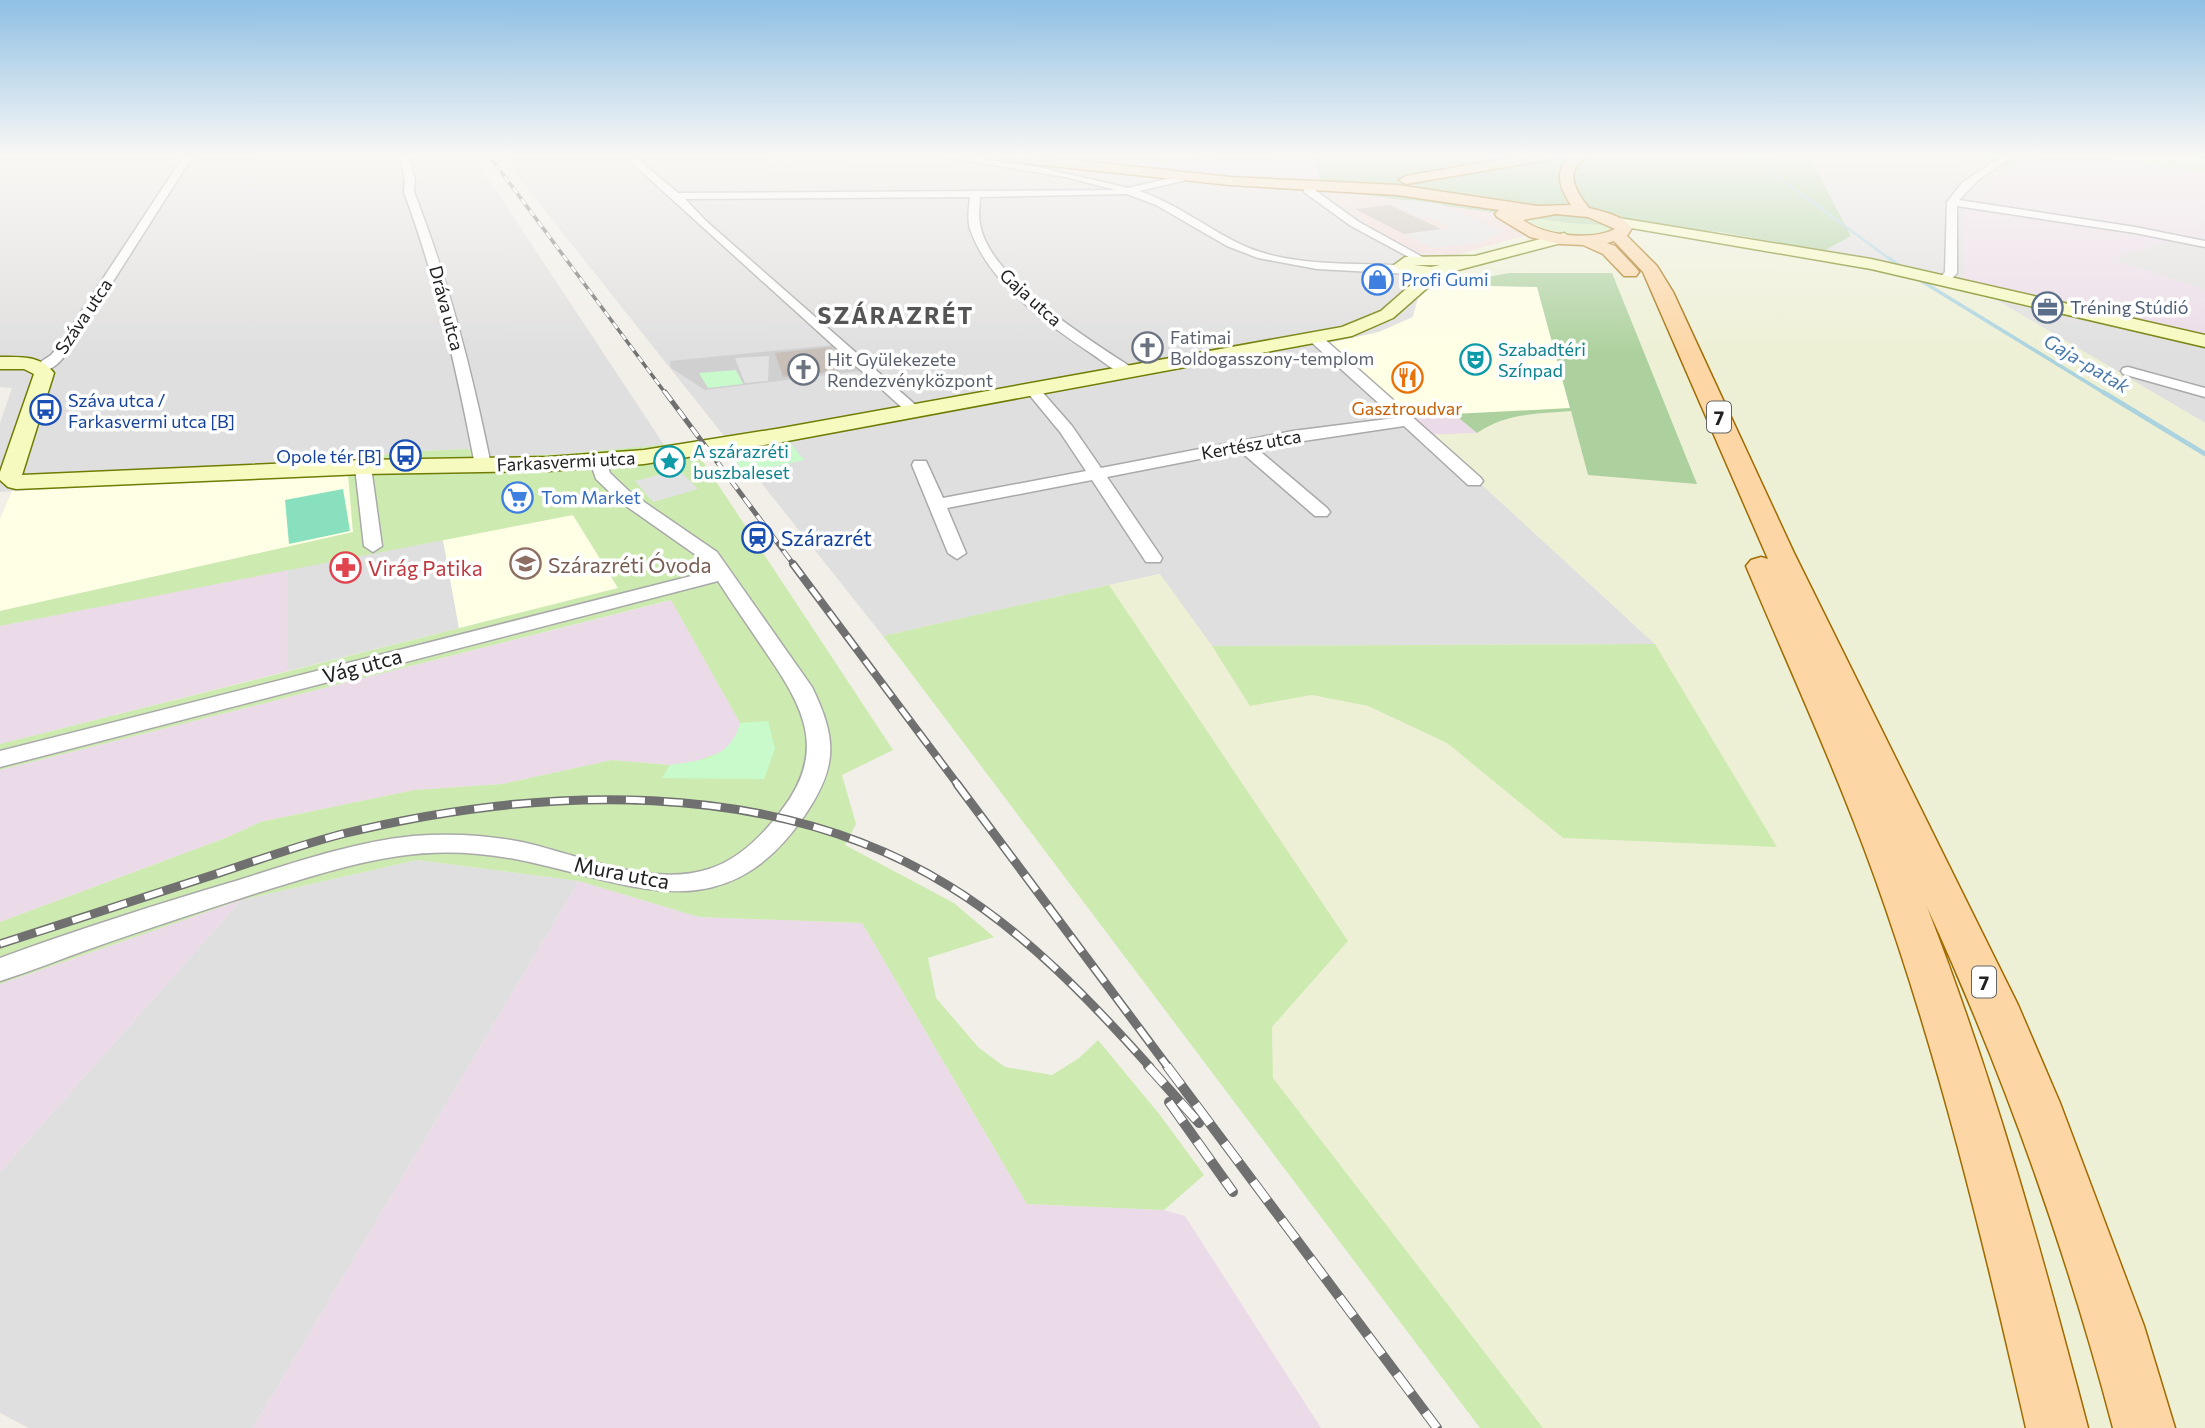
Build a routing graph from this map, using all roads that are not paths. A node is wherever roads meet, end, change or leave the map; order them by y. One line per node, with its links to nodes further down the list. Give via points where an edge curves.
1 (147, 221): 24 (street, Száva utca, via 63,349)
2 (421, 221): 33 (street, Dráva utca, via 465,374)
3 (701, 221): 29 (street)
4 (976, 221): 26 (street, Gaja utca, via 1001,273 1071,333)
5 (1190, 221): 18 (street, via 1254,253 1300,264)
6 (1350, 221): 18 (street)
7 (1513, 221): 12 (main road)
8 (1527, 221): 12 (main road, 7)
9 (1601, 221): 13 (main road, 7)
10 (1950, 221): 19 (street, via 1951,273)
11 (2064, 221): 16 (street)
12 (1522, 224): 14 (main road, 7); 17 (street, via 1530,234)
13 (1619, 230): 15 (main road, 7); 19 (street, via 1727,239); 20 (main road, 7)
14 (1564, 238): 15 (main road, 7); 17 (street)
15 (1582, 239): 20 (main road, 7, via 1609,250)
16 (2205, 244)
17 (1510, 250): 18 (street)
18 (1418, 266): 21 (street, Farkasvermi utca, via 1383,320)
19 (1940, 278): 22 (street)
20 (1642, 280): 46 (main road, 7, via 1911,921 1963,1077); 47 (main road, 7, via 1780,554 1995,1005 2115,1326)
21 (1316, 339): 26 (street, Farkasvermi utca); 30 (street)
22 (2205, 341)
23 (0, 363): 24 (street)
24 (41, 368): 35 (street, Farkasvermi utca, via 44,373 10,477 16,482)
25 (2128, 371): 28 (street)
26 (1129, 372): 27 (street, Farkasvermi utca)
27 (1032, 389): 29 (street, Farkasvermi utca); 36 (street)
28 (2205, 393)
29 (914, 411): 32 (street, Farkasvermi utca, via 676,453)
30 (1406, 421): 31 (street, Kertész utca); 37 (street)
31 (1243, 445): 36 (street, Kertész utca); 39 (street)
32 (598, 461): 33 (street, Farkasvermi utca); 43 (street, Mura utca, via 602,475 625,497 699,546)
33 (483, 465): 35 (street, Farkasvermi utca)
34 (920, 465): 38 (street)
35 (363, 467): 40 (street)
36 (1097, 473): 38 (street, Kertész utca); 42 (street)
37 (1474, 481)
38 (937, 504): 41 (street)
39 (1321, 512)
40 (373, 546)
41 (957, 553)
42 (1153, 558)
43 (724, 574): 44 (street, Vág utca); 45 (street, Mura utca, via 801,687 817,722 821,753 813,783 789,820 765,846 725,874 690,883 666,883 485,845 401,847 308,868 117,927)
44 (0, 759)
45 (0, 970)
46 (2057, 1428)
47 (2144, 1428)

